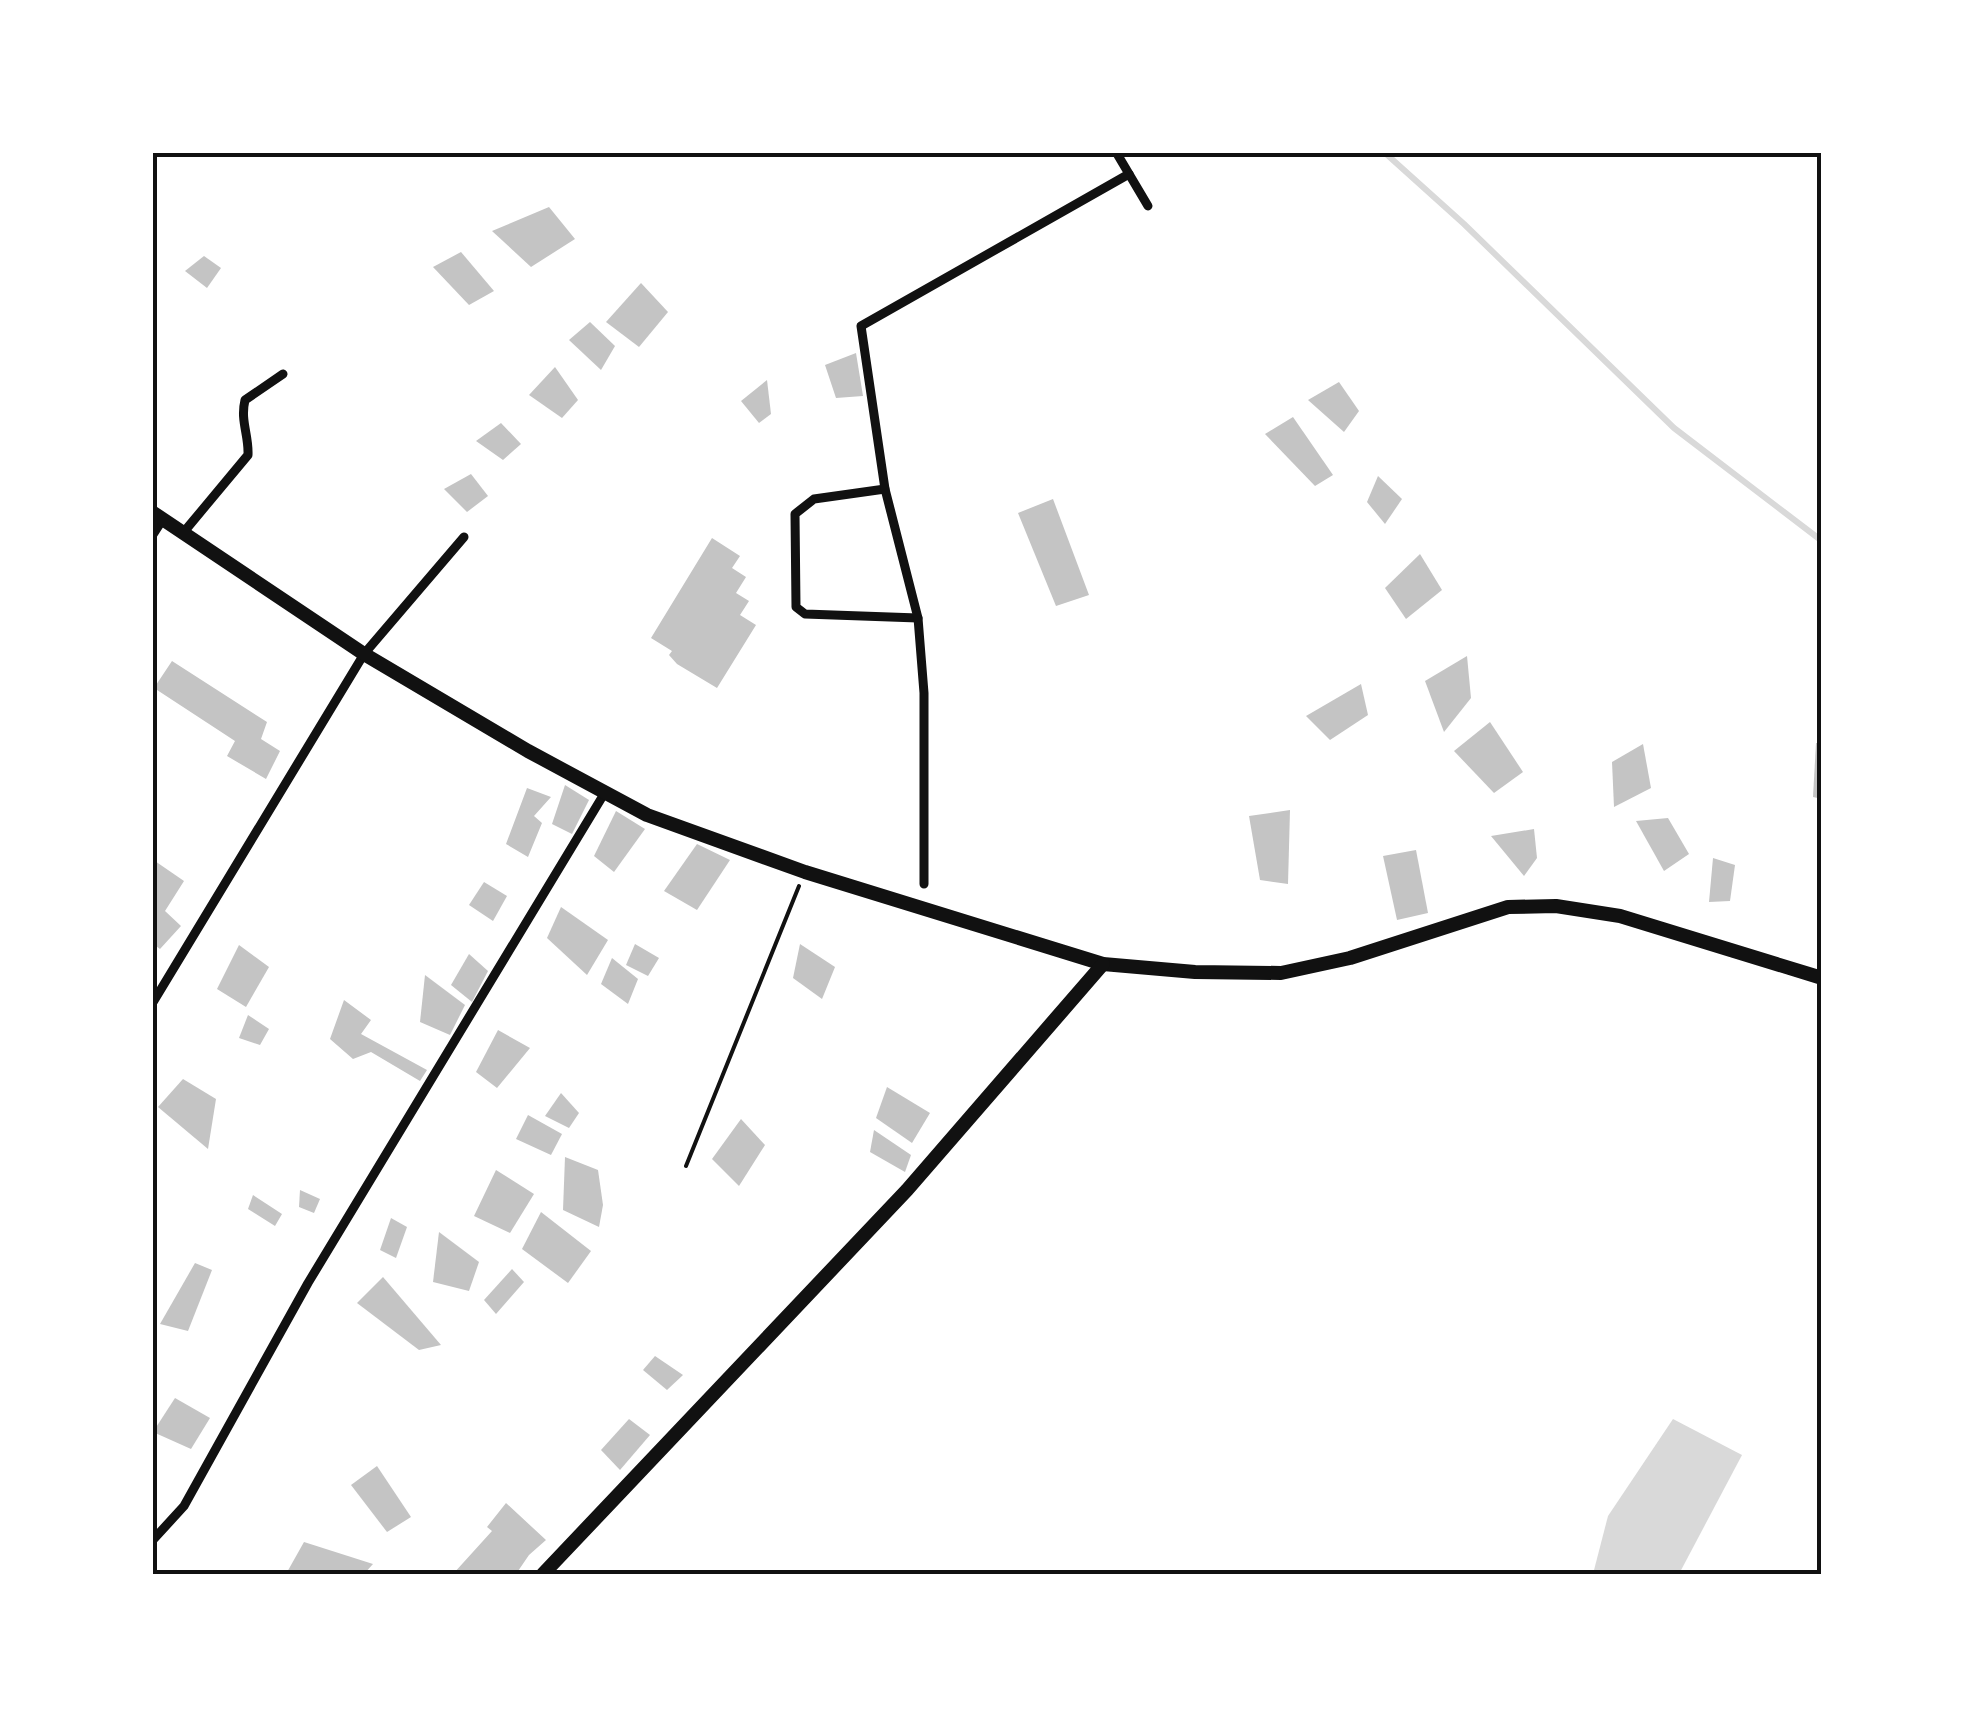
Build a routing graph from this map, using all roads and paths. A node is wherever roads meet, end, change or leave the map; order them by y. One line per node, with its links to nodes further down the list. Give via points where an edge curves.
1 (1116, 152): 2 (street)
2 (1129, 174): 3 (street); 5 (street, via 862,326)
3 (1148, 206)
4 (283, 374): 7 (street, via 245,400 248,456)
5 (884, 489): 10 (street); 10 (street, via 814,498 795,514 796,607 805,614)
6 (158, 516): 7 (main road); 8 (street)
7 (184, 533): 11 (main road)
8 (152, 536)
9 (464, 538): 11 (street)
10 (918, 618): 14 (street)
11 (364, 654): 12 (main road); 17 (street)
12 (604, 794): 13 (main road); 19 (street, via 308,1283 184,1506)
13 (805, 872): 15 (main road); 18 (path)
14 (924, 884)
15 (1102, 964): 16 (main road, via 1281,973 1350,958 1508,906 1556,906 1620,916); 20 (main road, via 908,1190)
16 (1822, 978)
17 (152, 1004)
18 (686, 1166)
19 (152, 1541)
20 (543, 1574)

